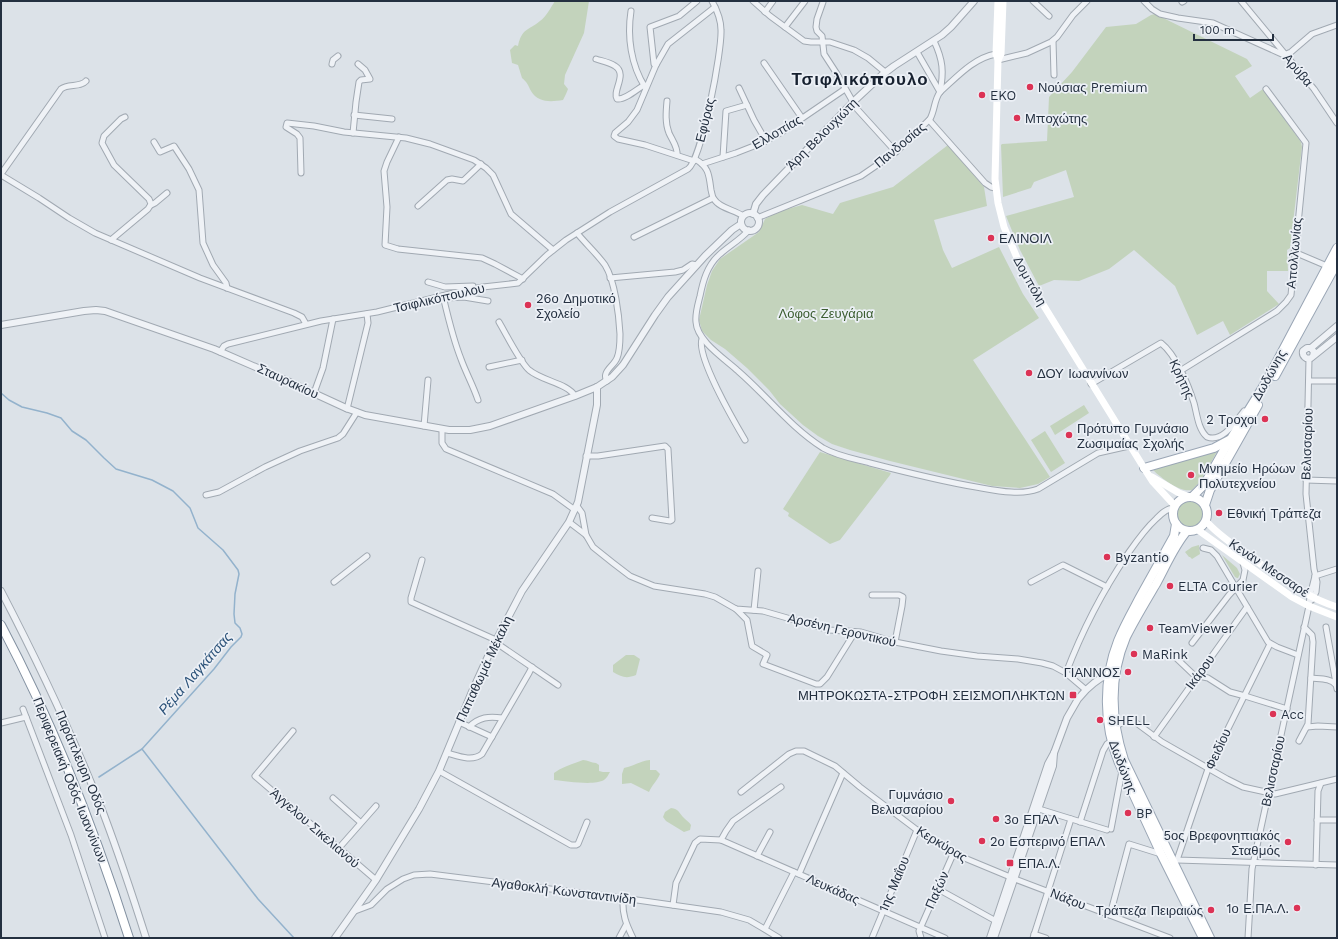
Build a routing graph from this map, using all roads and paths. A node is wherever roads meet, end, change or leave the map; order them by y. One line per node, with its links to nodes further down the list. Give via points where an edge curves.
1 (697, 1): 31 (street, via 679,16 650,27)
2 (712, 1): 14 (street, Εφύρας)
3 (752, 1): 16 (street)
4 (774, 1): 16 (street)
5 (805, 1): 19 (street)
6 (974, 1): 20 (street, Άρη Βελουχιώτη, via 951,27)
7 (998, 1): 26 (main road, Δομπόλη)
8 (1003, 1): 26 (main road, Δομπόλη, via 1001,54)
9 (1033, 1): 17 (street)
10 (1087, 1): 21 (street)
11 (1144, 1): 24 (street, via 1160,14 1213,22)
12 (1241, 1): 24 (street, Αρύβα)
13 (823, 2): 22 (street, via 816,28)
14 (716, 7): 31 (street, via 668,44); 56 (street, Εφύρας, via 721,26 720,50)
15 (631, 11): 35 (street, via 629,23 632,54)
16 (766, 12): 19 (street)
17 (1049, 16)
18 (1337, 25): 24 (street, via 1312,34)
19 (785, 27): 22 (street, via 804,41)
20 (934, 41): 23 (street, Άρη Βελουχιώτη); 39 (street, Πανδοσίας, via 942,64)
21 (1053, 41): 26 (street, via 1027,53); 33 (street)
22 (823, 42): 32 (street, via 860,52); 37 (street, via 824,54)
23 (917, 52): 32 (street, Άρη Βελουχιώτη); 39 (street)
24 (1285, 55): 48 (street, Αρύβα, via 1314,89)
25 (338, 56): 29 (street)
26 (997, 57): 39 (street, via 984,57); 61 (main road, Δομπόλη)
27 (596, 59): 35 (street, via 618,68 621,80 615,94 617,99)
28 (764, 63): 45 (street)
29 (332, 64)
30 (358, 64): 43 (street, via 370,79 359,82)
31 (656, 65): 35 (street)
32 (885, 72): 41 (street, Άρη Βελουχιώτη)
33 (1054, 75)
34 (86, 81): 59 (street, via 84,84 65,86 61,89)
35 (645, 87): 54 (street, via 637,110 614,137)
36 (739, 88): 42 (street)
37 (845, 89): 41 (street); 45 (street, Ελλοπίας)
38 (1266, 89): 75 (street, Απολλωνίας, via 1306,143)
39 (940, 92): 47 (street, Πανδοσίας)
40 (667, 101): 54 (street, via 666,120)
41 (853, 102): 53 (street); 67 (street, Άρη Βελουχιώτη, via 763,195 756,204)
42 (747, 105): 51 (street); 55 (street, via 726,111)
43 (354, 115): 46 (street); 49 (street)
44 (125, 117): 64 (street, via 104,136 103,144 114,165)
45 (802, 118): 51 (street, Ελλοπίας)
46 (392, 119)
47 (929, 120): 53 (street, Πανδοσίας); 61 (street, via 985,183)
48 (1337, 123)
49 (353, 133): 50 (street); 60 (street, via 286,123 286,127 300,138)
50 (399, 137): 57 (street, via 439,147); 80 (street, via 384,171 387,207 385,245 482,258)
51 (766, 141): 55 (street, Ελλοπίας)
52 (154, 142): 83 (street, via 160,152 174,146 194,180 200,193 203,243 212,265)
53 (896, 152): 67 (street, Πανδοσίας, via 861,176)
54 (677, 154): 56 (street)
55 (723, 157): 58 (street, Ελλοπίας)
56 (694, 160): 58 (street, Εφύρας); 70 (street, Τσιφλικόπουλου, via 688,169)
57 (481, 164): 65 (street, via 463,181 446,180); 74 (street, via 495,178 511,214)
58 (702, 164): 63 (street, Εφύρας, via 709,174)
59 (1, 174): 72 (street, via 82,227)
60 (301, 174)
61 (995, 188): 106 (main road, Δομπόλη, via 1000,214 1021,267)
62 (167, 193): 64 (street)
63 (713, 198): 66 (street, via 719,204); 71 (street)
64 (151, 204): 72 (street)
65 (418, 206)
66 (743, 216): 67 (street, via 749,213); 68 (street)
67 (755, 216): 69 (street, via 757,226 754,230)
68 (741, 224): 69 (street); 77 (street)
69 (749, 230): 93 (street, via 719,255 707,271 696,316 697,330)
70 (577, 233): 74 (street, Τσιφλικόπουλου); 79 (street, via 604,264)
71 (634, 237)
72 (111, 240): 83 (street)
73 (1337, 248): 78 (main road, Δωδώνης)
74 (553, 250): 80 (street, Τσιφλικόπουλου)
75 (1294, 252): 78 (street); 101 (street, Απολλωνίας, via 1291,295 1283,305)
76 (1337, 263): 94 (main road, Δωδώνης)
77 (696, 265): 79 (street, via 692,264 675,272); 103 (street, via 663,304 620,369)
78 (1327, 266): 94 (main road, Δωδώνης)
79 (610, 278): 103 (street, via 620,336 617,358 605,375)
80 (523, 279): 82 (street, Τσιφλικόπουλου, via 516,284)
81 (428, 282): 82 (street, via 445,287)
82 (483, 287): 84 (street, Τσιφλικόπουλου)
83 (227, 288): 89 (street, via 298,314)
84 (443, 296): 85 (street); 86 (street, Τσιφλικόπουλου); 110 (street, via 461,361)
85 (488, 301)
86 (367, 314): 87 (street, Τσιφλικόπουλου); 112 (street, via 368,323)
87 (333, 319): 89 (street, Τσιφλικόπουλου); 108 (street, via 323,368)
88 (499, 322): 99 (street)
89 (306, 324): 97 (street, Τσιφλικόπουλου, via 228,344)
90 (1, 325): 97 (street, Σταυρακίου, via 103,310)
91 (1337, 326): 95 (street)
92 (1337, 337): 98 (street)
93 (702, 339): 116 (street, via 702,348 710,372); 118 (street, via 782,414 823,448 918,475 1000,491 1030,491 1041,488 1098,453)
94 (1291, 343): 96 (street); 111 (main road, Δωδώνης); 126 (main road, Δωδώνης, via 1210,490)
95 (1311, 348): 96 (street); 98 (street, via 1314,352)
96 (1303, 351): 98 (street, via 1304,356)
97 (220, 352): 108 (street, Σταυρακίου)
98 (1311, 358): 104 (street, Βελισσαρίου)
99 (522, 360): 100 (street); 109 (street, via 532,372 569,389)
100 (489, 366)
101 (1180, 371): 106 (street, Κρήτης, via 1168,350 1159,343); 111 (street, Κρήτης, via 1193,401 1201,430 1208,438 1216,438 1224,433)
102 (428, 380): 114 (street)
103 (607, 381): 107 (street)
104 (1309, 381): 105 (street); 122 (street, Βελισσαρίου)
105 (1337, 381)
106 (1091, 384): 118 (main road, Δομπόλη)
107 (597, 387): 109 (street); 119 (street, Παπαθωμά Μέκαλη, via 597,405)
108 (314, 393): 112 (street, Σταυρακίου)
109 (575, 396): 115 (street, Σταυρακίου, via 480,429)
110 (478, 400)
111 (1253, 404): 117 (main road, Δωδώνης)
112 (347, 409): 113 (street, Σταυρακίου)
113 (357, 412): 114 (street, Σταυρακίου, via 375,418); 124 (street, via 338,438 300,451 219,492)
114 (424, 426): 115 (street, Σταυρακίου)
115 (442, 429): 128 (street, via 442,443 446,448 548,492)
116 (745, 440)
117 (1230, 440): 120 (main road, via 1210,449); 125 (main road, Δωδώνης, via 1204,485)
118 (1129, 446): 120 (main road, Δομπόλη)
119 (586, 456): 128 (street, Παπαθωμά Μέκαλη); 129 (street, via 667,447 672,520 670,522)
120 (1144, 468): 121 (main road, Δομπόλη)
121 (1150, 476): 125 (main road); 127 (main road, Δομπόλη)
122 (1306, 480): 123 (street); 142 (street, Βελισσαρίου)
123 (1337, 481)
124 (206, 495)
125 (1191, 497): 126 (main road, via 1199,499); 127 (main road, Δωδώνης, via 1182,499)
126 (1205, 505): 130 (main road, Δωδώνης, via 1208,512)
127 (1174, 507): 132 (main road, Δωδώνης, via 1173,517); 145 (street, via 1166,510 1147,527)
128 (576, 508): 131 (street, Παπαθωμά Μέκαλη); 135 (street, via 582,513)
129 (652, 518)
130 (1206, 521): 133 (main road); 149 (main road, Κενάν Μεσσαρέ, via 1224,538)
131 (569, 522): 135 (street, Αρσένη Γεροντικού); 160 (street, Παπαθωμά Μέκαλη, via 522,591)
132 (1176, 524): 134 (main road); 168 (main road, Δωδώνης, via 1174,536 1122,632 1114,651)
133 (1198, 530): 134 (main road); 139 (main road, Κενάν Μεσσαρέ)
134 (1187, 531): 168 (main road, Δωδώνης, via 1130,631)
135 (586, 535): 153 (street, Αρσένη Γεροντικού, via 595,549 636,579 654,586 715,597)
136 (1203, 548): 146 (street, via 1218,556)
137 (367, 556): 143 (street)
138 (422, 560): 160 (street, via 411,602)
139 (1242, 562): 146 (street, via 1245,570 1244,579); 150 (main road, Κενάν Μεσσαρέ)
140 (1337, 569): 142 (street)
141 (758, 571): 154 (street)
142 (1315, 576): 149 (street, Βελισσαρίου, via 1317,584)
143 (334, 582)
144 (1031, 582): 145 (street, via 1065,565)
145 (1106, 587): 167 (street)
146 (1236, 587): 151 (street); 162 (street)
147 (1, 591): 238 (street, Παράπλευρη Οδός, via 45,679 88,775)
148 (872, 595): 161 (street, via 902,597)
149 (1312, 597): 150 (street, Βελισσαρίου); 152 (main road, Κενάν Μεσσαρέ)
150 (1309, 606): 155 (main road, Κενάν Μεσσαρέ); 157 (street, Βελισσαρίου)
151 (1247, 607): 163 (street); 169 (street, Ικάρου)
152 (1337, 607)
153 (736, 609): 154 (street, Αρσένη Γεροντικού); 159 (street, via 747,620 752,646 767,655 763,664 816,684 820,684 827,677)
154 (754, 610): 159 (street, Αρσένη Γεροντικού, via 829,630)
155 (1337, 617)
156 (1, 625): 237 (main road, Περιφερειακή Οδός Ιωαννίνων, via 40,703 65,761 94,835)
157 (1304, 627): 165 (street, Βελισσαρίου); 170 (street, via 1313,638)
158 (1326, 627): 172 (street)
159 (855, 632): 161 (street, Αρσένη Γεροντικού)
160 (495, 641): 166 (street); 179 (street, Παπαθωμά Μέκαλη)
161 (895, 642): 167 (street, Αρσένη Γεροντικού, via 964,654 1027,660 1046,664)
162 (1192, 643)
163 (1270, 644): 165 (street); 174 (street, Φειδίου)
164 (1173, 655): 169 (street)
165 (1298, 655): 176 (street, Βελισσαρίου)
166 (532, 667): 171 (street); 178 (street)
167 (1066, 673): 173 (street, Αρσένη Γεροντικού)
168 (1112, 675): 173 (street, via 1101,678); 181 (main road, Δωδώνης); 188 (main road, Δωδώνης, via 1107,688 1108,721)
169 (1198, 676): 174 (street, via 1210,679 1230,692); 187 (street, Ικάρου)
170 (1311, 678): 172 (street, via 1330,680); 183 (street)
171 (558, 685)
172 (1337, 688)
173 (1086, 690): 191 (street, via 1067,718)
174 (1243, 695): 176 (street); 192 (street, Φειδίου)
175 (23, 709): 177 (street)
176 (1287, 709): 200 (street, Βελισσαρίου)
177 (26, 717): 180 (street); 236 (street, via 71,835)
178 (502, 718): 182 (street, via 484,718); 186 (street)
179 (459, 722): 182 (street); 190 (street, Παπαθωμά Μέκαλη)
180 (1, 723)
181 (1115, 726): 187 (street, via 1128,721 1133,722); 217 (main road, Δωδώνης, via 1124,760)
182 (469, 727): 186 (street)
183 (1308, 727): 184 (street); 189 (street)
184 (1337, 727)
185 (292, 731): 213 (street, Άγγελου Σικελιανού, via 254,776)
186 (492, 737): 190 (street, via 483,753 477,757 464,758)
187 (1154, 737): 192 (street)
188 (1112, 741): 194 (main road, Δωδώνης); 209 (street, via 1103,751)
189 (1299, 741)
190 (447, 753): 193 (street, Παπαθωμά Μέκαλη)
191 (1054, 753): 203 (street, via 1053,766); 222 (street, via 1048,764)
192 (1208, 769): 200 (street, via 1235,784); 217 (street, Φειδίου)
193 (439, 771): 208 (street, via 571,845 578,844); 223 (street, Παπαθωμά Μέκαλη, via 420,809)
194 (1122, 771): 209 (street, via 1109,830); 215 (main road, Δωδώνης)
195 (843, 773): 199 (street, Κερκύρας, via 827,761 798,750 787,755); 210 (street, Κερκύρας); 221 (street)
196 (1337, 779): 197 (street)
197 (1321, 783): 200 (street, via 1275,794); 205 (street, via 1318,791)
198 (781, 787): 212 (street, via 733,821)
199 (741, 792)
200 (1269, 793): 218 (street, Βελισσαρίου)
201 (332, 798): 207 (street)
202 (376, 806): 207 (street)
203 (1038, 809): 204 (street); 222 (street)
204 (1071, 819): 209 (street); 225 (street)
205 (1318, 820): 206 (street); 219 (street)
206 (1337, 820)
207 (360, 822): 213 (street)
208 (587, 822)
209 (1080, 822)
210 (917, 830): 214 (street, Κερκύρας); 229 (street, 1ης Μαΐου)
211 (770, 832): 216 (street)
212 (721, 840): 216 (street, Λευκάδας); 227 (street, via 696,841 676,883)
213 (339, 848): 223 (street, Άγγελου Σικελιανού)
214 (954, 852): 222 (street, Κερκύρας); 224 (street, Παξών)
215 (1161, 854): 230 (street, via 1129,844); 250 (main road, Δωδώνης)
216 (757, 856): 221 (street, Λευκάδας)
217 (1174, 861): 218 (street); 251 (main road, Δωδώνης)
218 (1253, 862): 219 (street); 252 (street, Βελισσαρίου)
219 (1316, 865): 220 (street)
220 (1337, 865)
221 (797, 873): 229 (street, Λευκάδας); 234 (street)
222 (1012, 878): 225 (street, Νάξου); 231 (street); 247 (street)
223 (376, 880): 228 (street, Παπαθωμά Μέκαλη)
224 (938, 889): 231 (street); 233 (street, Παξών)
225 (1048, 891): 230 (street, Νάξου); 235 (street)
226 (623, 898): 227 (street, Αγαθοκλή Κωνσταντινίδη); 228 (street, Αγαθοκλή Κωνσταντινίδη, via 423,874 400,880 384,891 371,905); 232 (street)
227 (673, 905): 234 (street, Αγαθοκλή Κωνσταντινίδη, via 729,914)
228 (355, 911): 239 (street, Παπαθωμά Μέκαλη)
229 (883, 911): 233 (street, Λευκάδας); 243 (street, 1ης Μαΐου)
230 (1110, 915): 249 (street, Νάξου)
231 (996, 921): 246 (street)
232 (626, 925): 240 (street); 241 (street)
233 (921, 927): 244 (street); 245 (street, Λευκάδας)
234 (765, 929): 242 (street, Αγαθοκλή Κωνσταντινίδη)
235 (1034, 936): 248 (street)
236 (105, 938)
237 (129, 938)
238 (146, 938)
239 (335, 938)
240 (619, 938)
241 (633, 938)
242 (778, 938)
243 (872, 938)
244 (921, 938)
245 (945, 938)
246 (990, 938)
247 (994, 938)
248 (1046, 938)
249 (1170, 938)
250 (1203, 938)
251 (1210, 938)
252 (1248, 938)

